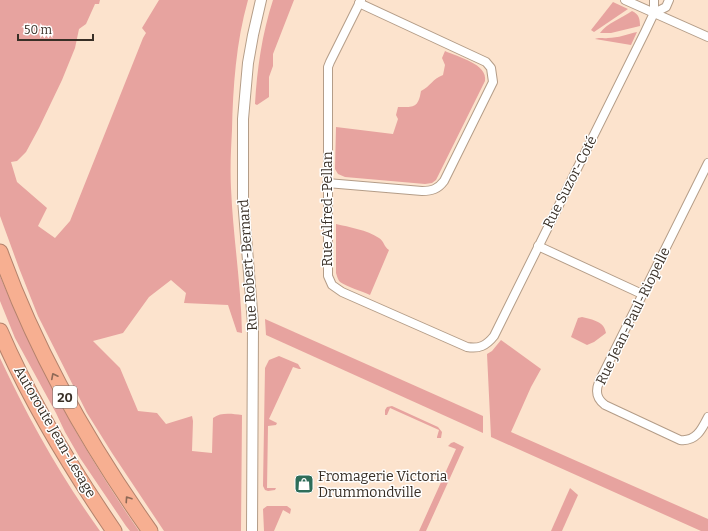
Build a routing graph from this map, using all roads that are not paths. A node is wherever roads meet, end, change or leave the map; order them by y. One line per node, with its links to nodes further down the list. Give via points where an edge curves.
1 (261, 0): 18 (street, Rue Robert-Bernard, via 252,35 243,119 243,199 253,323)
2 (625, 0): 6 (street)
3 (654, 0): 6 (street, Rue Suzor-Coté)
4 (669, 0): 6 (street, Rue Suzor-Coté, via 666,7)
5 (360, 2): 9 (street, Rue Alfred-Pellan, via 328,67); 9 (street, via 486,62 491,68 493,82 444,181 437,189 415,191)
6 (654, 13): 7 (street); 10 (street, Rue Suzor-Coté)
7 (708, 37)
8 (708, 163): 12 (street, Rue Jean-Paul-Riopelle)
9 (327, 183): 14 (street, Rue Alfred-Pellan, via 327,271 329,280 335,288 467,347)
10 (538, 246): 12 (street); 14 (street, Rue Suzor-Coté, via 494,336)
11 (0, 252): 17 (highway, Autoroute Jean-Lesage / 20, one-way to 11, via 104,463 60,387 26,317)
12 (642, 294): 15 (street, Rue Jean-Paul-Riopelle, via 599,382 598,397 607,407 677,439 691,438 701,430)
13 (0, 330): 16 (highway, Autoroute Jean-Lesage / 20, via 51,432)
14 (482, 347)
15 (708, 417)
16 (114, 531)
17 (150, 531)
18 (252, 531)

